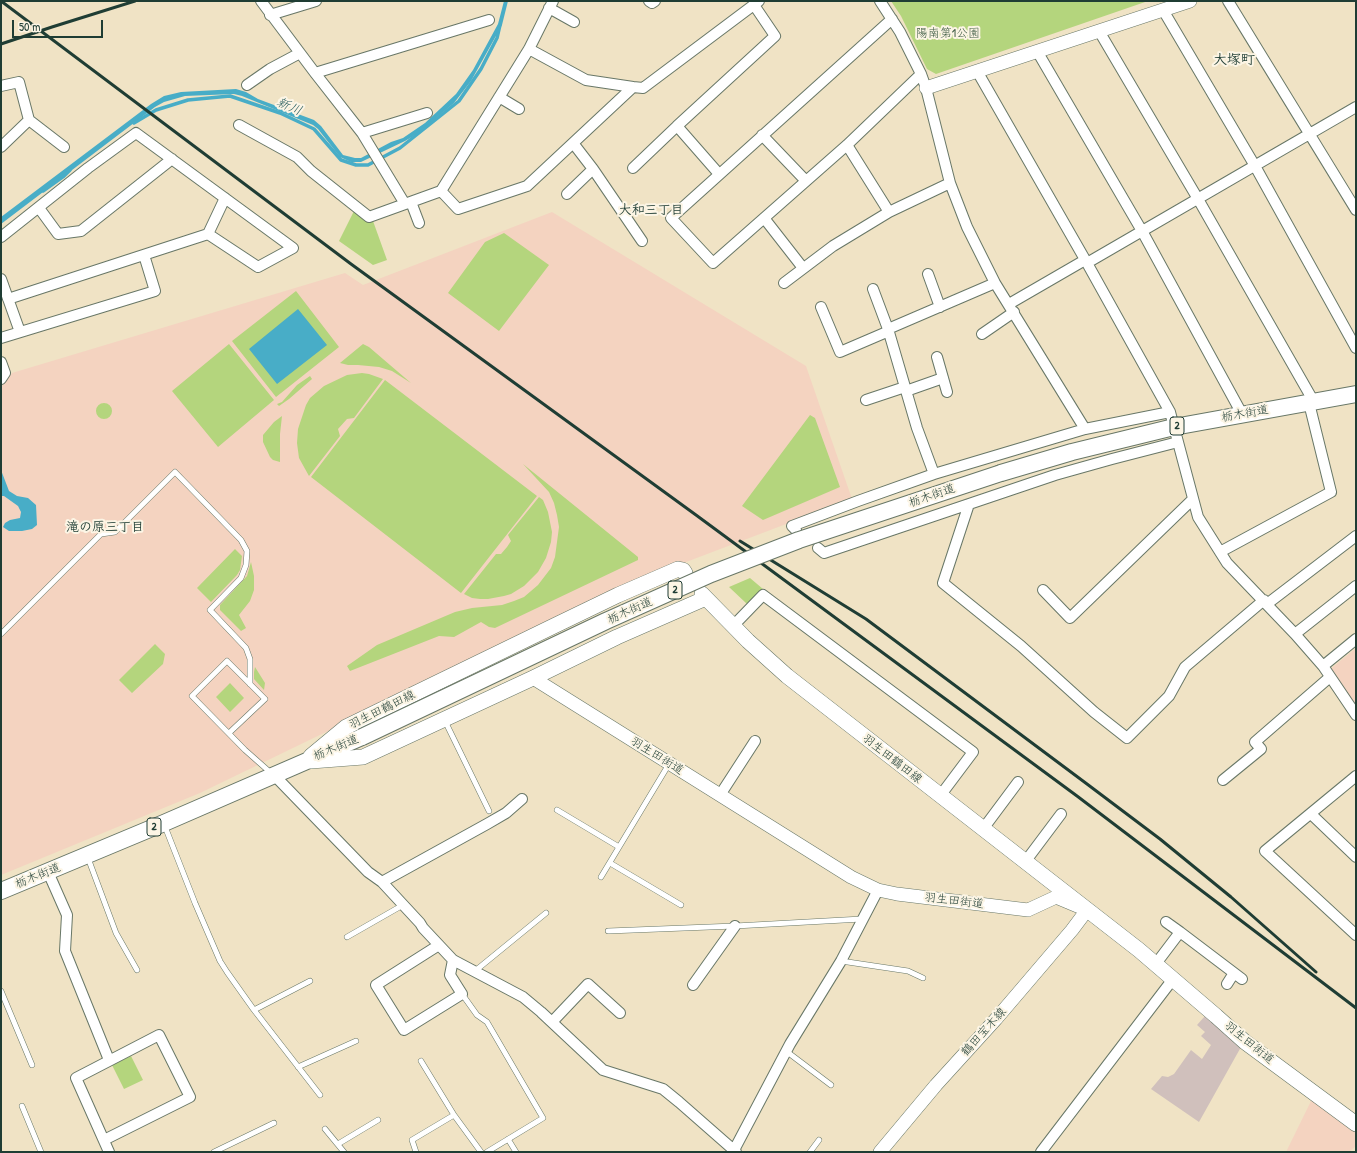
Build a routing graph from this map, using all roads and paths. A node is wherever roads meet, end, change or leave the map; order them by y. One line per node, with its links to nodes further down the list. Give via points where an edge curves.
1 (261, 1): 11 (street)
2 (316, 1): 11 (street)
3 (649, 1): 4 (street)
4 (655, 1)
5 (880, 1): 12 (street)
6 (1190, 1): 10 (street)
7 (1228, 1): 34 (street)
8 (756, 3): 24 (street, via 643,88); 32 (street, via 775,36)
9 (551, 4): 14 (street); 16 (street)
10 (1163, 10): 15 (street); 41 (street)
11 (270, 15): 18 (street)
12 (892, 19): 21 (street); 35 (street)
13 (490, 20): 20 (street)
14 (574, 22)
15 (1099, 31): 17 (street); 50 (street)
16 (530, 49): 24 (street, via 586,80); 26 (street)
17 (1037, 52): 19 (street); 57 (street)
18 (300, 53): 20 (street); 22 (street)
19 (977, 71): 25 (street); 62 (street)
20 (315, 73): 33 (street)
21 (921, 74): 25 (street); 37 (street)
22 (247, 85)
23 (1, 86): 30 (street, via 19,82)
24 (634, 87): 36 (street)
25 (926, 88): 46 (street)
26 (499, 97): 28 (street); 47 (street)
27 (1356, 107): 34 (street)
28 (519, 110)
29 (427, 113): 33 (street)
30 (29, 120): 38 (street); 39 (street)
31 (239, 125): 51 (street, via 297,157 369,217)
32 (677, 126): 42 (street); 44 (street)
33 (362, 133): 51 (street)
34 (1310, 134): 41 (street); 53 (street)
35 (762, 135): 44 (street); 45 (street)
36 (573, 142): 43 (street); 47 (street, via 527,186 458,209)
37 (847, 145): 45 (street); 54 (street)
38 (1, 147)
39 (64, 147)
40 (172, 159): 49 (street); 52 (street, via 136,133); 52 (street, via 81,231 58,234)
41 (1255, 166): 50 (street); 77 (street)
42 (633, 168)
43 (593, 169): 48 (street); 60 (street)
44 (719, 174): 55 (street, via 671,218 713,263)
45 (806, 181): 55 (street)
46 (950, 184): 54 (street); 67 (street, via 967,227)
47 (441, 191): 51 (street)
48 (568, 194)
49 (225, 198): 58 (street); 58 (street, via 293,248 258,267)
50 (1198, 199): 57 (street); 86 (street)
51 (408, 203): 56 (street)
52 (39, 208): 59 (street)
53 (1356, 210)
54 (889, 212): 63 (street, via 833,246)
55 (764, 218): 63 (street)
56 (419, 224)
57 (1142, 232): 62 (street); 87 (street)
58 (208, 234): 61 (street)
59 (1, 237)
60 (642, 241)
61 (144, 255): 69 (street); 74 (street, via 155,291)
62 (1086, 262): 72 (street); 88 (street)
63 (803, 268): 66 (street)
64 (928, 274): 71 (street)
65 (1, 279): 69 (street)
66 (784, 283)
67 (995, 283): 71 (street); 72 (street)
68 (873, 289): 73 (street)
69 (8, 299): 74 (street)
70 (821, 307): 73 (street, via 840,352)
71 (940, 307): 73 (street)
72 (1011, 308): 75 (street); 89 (street)
73 (889, 330): 82 (street)
74 (20, 332): 76 (street)
75 (982, 334)
76 (1, 338)
77 (1356, 348)
78 (937, 357): 80 (street)
79 (1, 362): 81 (street, via 5,373)
80 (943, 378): 82 (street); 83 (street)
81 (1, 379)
82 (906, 389): 85 (street); 90 (street)
83 (947, 392)
84 (1356, 394): 86 (main road, 栃木街道 / 2)
85 (866, 400)
86 (1311, 403): 87 (main road, 栃木街道 / 2); 96 (street, via 1331,492)
87 (1242, 414): 88 (main road, 栃木街道 / 2)
88 (1174, 427): 89 (street); 91 (street); 92 (street, via 1084,467); 113 (main road, 栃木街道 / 2, bridge, via 1072,452 1001,473 799,540 711,574 606,621)
89 (1085, 429): 90 (street)
90 (934, 474): 93 (street, via 792,526)
91 (1193, 499): 96 (street, via 1198,517); 99 (street, via 1070,618)
92 (969, 504): 95 (street, via 824,553); 100 (street, via 943,583 1021,646 1127,738 1169,696 1185,667)
93 (796, 530)
94 (1356, 536): 100 (street)
95 (818, 548)
96 (1220, 552): 100 (street, via 1227,563)
97 (685, 573): 113 (main road, 羽生田鶴田線, via 678,569 618,595 346,727)
98 (1356, 586): 103 (street)
99 (1043, 590)
100 (1266, 602): 103 (street)
101 (733, 626): 107 (main road, 羽生田鶴田線, via 704,596); 120 (main road, 羽生田鶴田線, via 787,676); 120 (street, via 763,595 973,752)
102 (1, 634): 108 (lane, via 101,534 115,532 175,472 241,540 247,551 246,565 241,578 210,610 246,648 250,659)
103 (1295, 634): 105 (street)
104 (1356, 639): 105 (street)
105 (1323, 666): 106 (street)
106 (1330, 677): 109 (street); 117 (street, via 1255,742 1261,749)
107 (533, 678): 110 (main road, 羽生田鶴田線); 114 (street, 羽生田街道)
108 (250, 684): 111 (lane, via 265,699); 111 (lane, via 227,661 192,696)
109 (1356, 715)
110 (444, 720): 113 (main road, 羽生田鶴田線, via 363,757); 123 (lane)
111 (229, 733): 115 (lane)
112 (755, 741): 119 (street)
113 (306, 761): 115 (main road, 栃木街道 / 2)
114 (669, 763): 119 (street, 羽生田街道); 128 (lane)
115 (274, 775): 126 (main road, 栃木街道 / 2); 135 (street, via 368,872)
116 (1356, 776): 125 (street)
117 (1223, 780)
118 (1018, 782): 127 (street)
119 (720, 795): 136 (street, 羽生田街道, via 851,878)
120 (940, 796): 127 (main road, 羽生田鶴田線)
121 (522, 799): 135 (street, via 506,813)
122 (557, 810): 128 (lane)
123 (489, 811)
124 (1061, 814): 131 (street)
125 (1311, 814): 130 (street); 147 (street, via 1265,851)
126 (164, 823): 129 (main road, 栃木街道 / 2); 162 (lane, via 216,952)
127 (983, 828): 131 (main road, 羽生田鶴田線)
128 (619, 847): 132 (lane)
129 (87, 856): 133 (main road, 栃木街道 / 2); 153 (lane, via 116,933)
130 (1356, 856)
131 (1025, 862): 140 (main road, 羽生田鶴田線)
132 (610, 863): 134 (lane); 139 (lane)
133 (48, 872): 137 (main road, 栃木街道 / 2); 167 (street, via 67,915 64,951)
134 (601, 877)
135 (382, 882): 138 (street)
136 (878, 890): 140 (street, 羽生田街道, via 1028,910 1056,897); 142 (street)
137 (1, 891)
138 (403, 905): 148 (lane); 149 (street)
139 (681, 905)
140 (1087, 910): 152 (main road, 羽生田街道); 193 (street, 鶴田宝木線)
141 (546, 913): 154 (lane)
142 (862, 919): 144 (lane); 151 (street)
143 (1166, 922): 146 (street)
144 (735, 926): 145 (lane); 159 (street)
145 (608, 931)
146 (1180, 932): 152 (street); 158 (street, via 1238,976)
147 (1356, 935)
148 (347, 937)
149 (439, 945): 150 (street); 161 (street, via 376,985 404,1030)
150 (453, 960): 154 (street); 161 (street, via 450,974)
151 (841, 961): 155 (lane, via 908,971); 166 (street)
152 (1155, 965): 156 (main road, 羽生田街道)
153 (137, 970)
154 (475, 971): 164 (street, via 523,997)
155 (923, 978)
156 (1172, 979): 177 (main road, 羽生田街道, via 1245,1042); 194 (street)
157 (310, 981): 162 (lane)
158 (1227, 984)
159 (693, 985)
160 (1, 992): 169 (lane)
161 (462, 994): 179 (lane, via 477,1014 488,1022 543,1118)
162 (254, 1010): 170 (lane)
163 (620, 1013): 164 (street, via 588,984)
164 (552, 1022): 184 (street, via 603,1070 663,1090)
165 (356, 1041): 170 (lane)
166 (786, 1051): 171 (lane); 184 (street)
167 (109, 1060): 180 (street, via 76,1078); 180 (street, via 159,1035 190,1097)
168 (421, 1061): 174 (lane)
169 (32, 1065)
170 (298, 1067): 172 (lane)
171 (831, 1085)
172 (320, 1095)
173 (22, 1106): 185 (lane)
174 (454, 1115): 188 (lane, via 412,1140); 189 (lane)
175 (378, 1120): 182 (lane)
176 (274, 1123): 187 (lane)
177 (1356, 1124)
178 (325, 1129): 182 (lane)
179 (508, 1139): 190 (lane); 191 (lane)
180 (104, 1140): 186 (street)
181 (819, 1140): 192 (lane)
182 (338, 1144): 183 (lane)
183 (341, 1151)
184 (734, 1151)
185 (41, 1152)
186 (109, 1152)
187 (214, 1152)
188 (416, 1152)
189 (481, 1152)
190 (487, 1152)
191 (516, 1152)
192 (810, 1152)
193 (880, 1152)
194 (1042, 1152)

